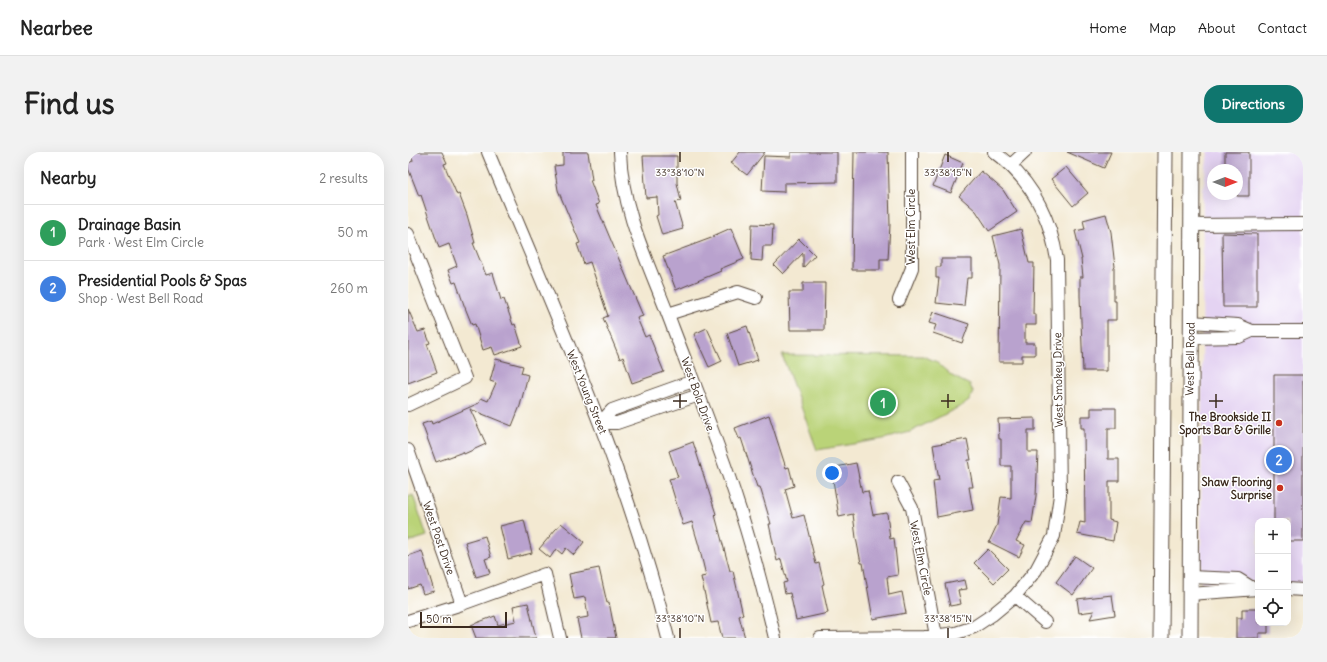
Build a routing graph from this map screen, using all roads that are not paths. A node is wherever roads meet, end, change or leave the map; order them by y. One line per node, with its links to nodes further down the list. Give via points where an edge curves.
1 (488, 152): 22 (street, West Young Street)
2 (620, 152): 14 (street, West Bola Drive, via 624,193 637,237)
3 (912, 152): 13 (street, West Elm Circle, via 912,268)
4 (994, 152): 8 (street, West Smokey Drive)
5 (1025, 152): 8 (street)
6 (1165, 152): 40 (main road)
7 (1192, 152): 10 (main road, West Bell Road)
8 (1011, 165): 31 (street, West Smokey Drive, via 1032,190 1050,225 1057,260 1060,472 1054,536 1036,570)
9 (1303, 224): 10 (street)
10 (1192, 225): 15 (main road, West Bell Road)
11 (408, 234): 21 (street, via 465,378)
12 (756, 298): 14 (street, via 738,292)
13 (899, 300)
14 (668, 314): 19 (street, West Bola Drive)
15 (1190, 322): 17 (street, via 1238,324); 18 (main road, West Bell Road)
16 (1303, 331): 17 (street)
17 (1252, 332): 18 (street, via 1239,337)
18 (1190, 338): 25 (main road, West Bell Road)
19 (693, 382): 20 (street, West Bola Drive); 22 (street, via 612,410)
20 (699, 395): 22 (street, via 618,423); 38 (street, West Bola Drive, via 738,503)
21 (408, 405)
22 (600, 423): 37 (street, West Young Street, via 636,525)
23 (408, 450): 32 (street, West Post Drive)
24 (898, 482): 35 (street, West Elm Circle, via 912,508)
25 (1189, 577): 26 (street, via 1238,579); 30 (main road, West Bell Road)
26 (1255, 588)
27 (1255, 589): 30 (street)
28 (1291, 589): 29 (street)
29 (1303, 590)
30 (1190, 594): 41 (main road, West Bell Road)
31 (1015, 596): 34 (street); 35 (street, West Smokey Drive, via 974,627)
32 (462, 604): 33 (street); 36 (street, via 545,574)
33 (408, 621)
34 (1046, 622)
35 (936, 636): 39 (street, West Smokey Drive)
36 (560, 638)
37 (668, 638)
38 (775, 638)
39 (820, 638)
40 (1161, 638)
41 (1190, 638)

